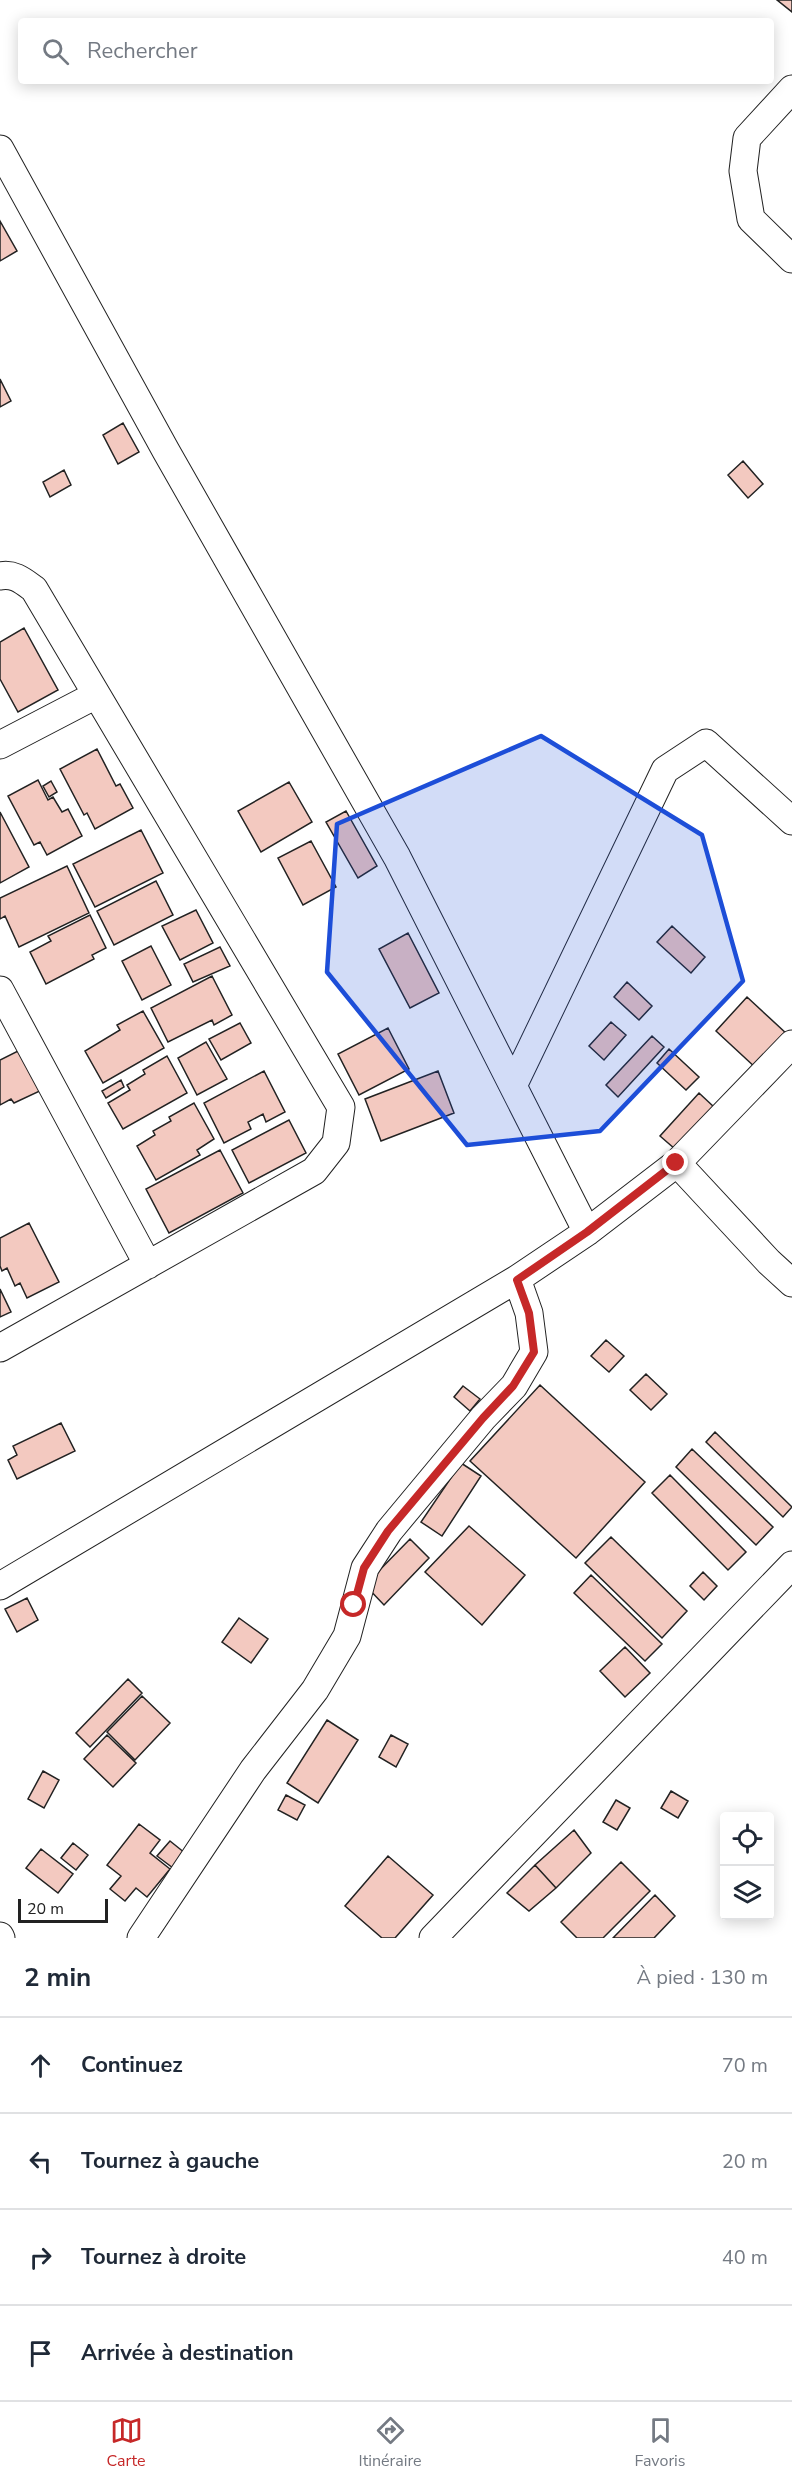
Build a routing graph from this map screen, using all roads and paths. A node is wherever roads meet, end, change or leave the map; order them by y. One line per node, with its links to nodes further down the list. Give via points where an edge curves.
1 (792, 89): 3 (street, via 747,138 743,171 752,219)
2 (0, 149): 10 (street, via 397,857)
3 (792, 259)
4 (0, 576): 5 (street, via 19,578 34,589)
5 (96, 695): 6 (street); 13 (street, via 340,1107 336,1143 314,1171)
6 (0, 745)
7 (792, 821): 10 (street, via 706,742 665,770)
8 (2, 996): 13 (street)
9 (792, 1044): 11 (street)
10 (513, 1086): 12 (street)
11 (676, 1163): 12 (street); 15 (street)
12 (587, 1232): 14 (street)
13 (147, 1265): 16 (street)
14 (517, 1280): 18 (street); 19 (street, via 529,1313 534,1352 513,1386 388,1531 364,1568 347,1636 315,1690 253,1770)
15 (792, 1283)
16 (0, 1348)
17 (792, 1565): 20 (street)
18 (0, 1586)
19 (141, 1938)
20 (433, 1938)

